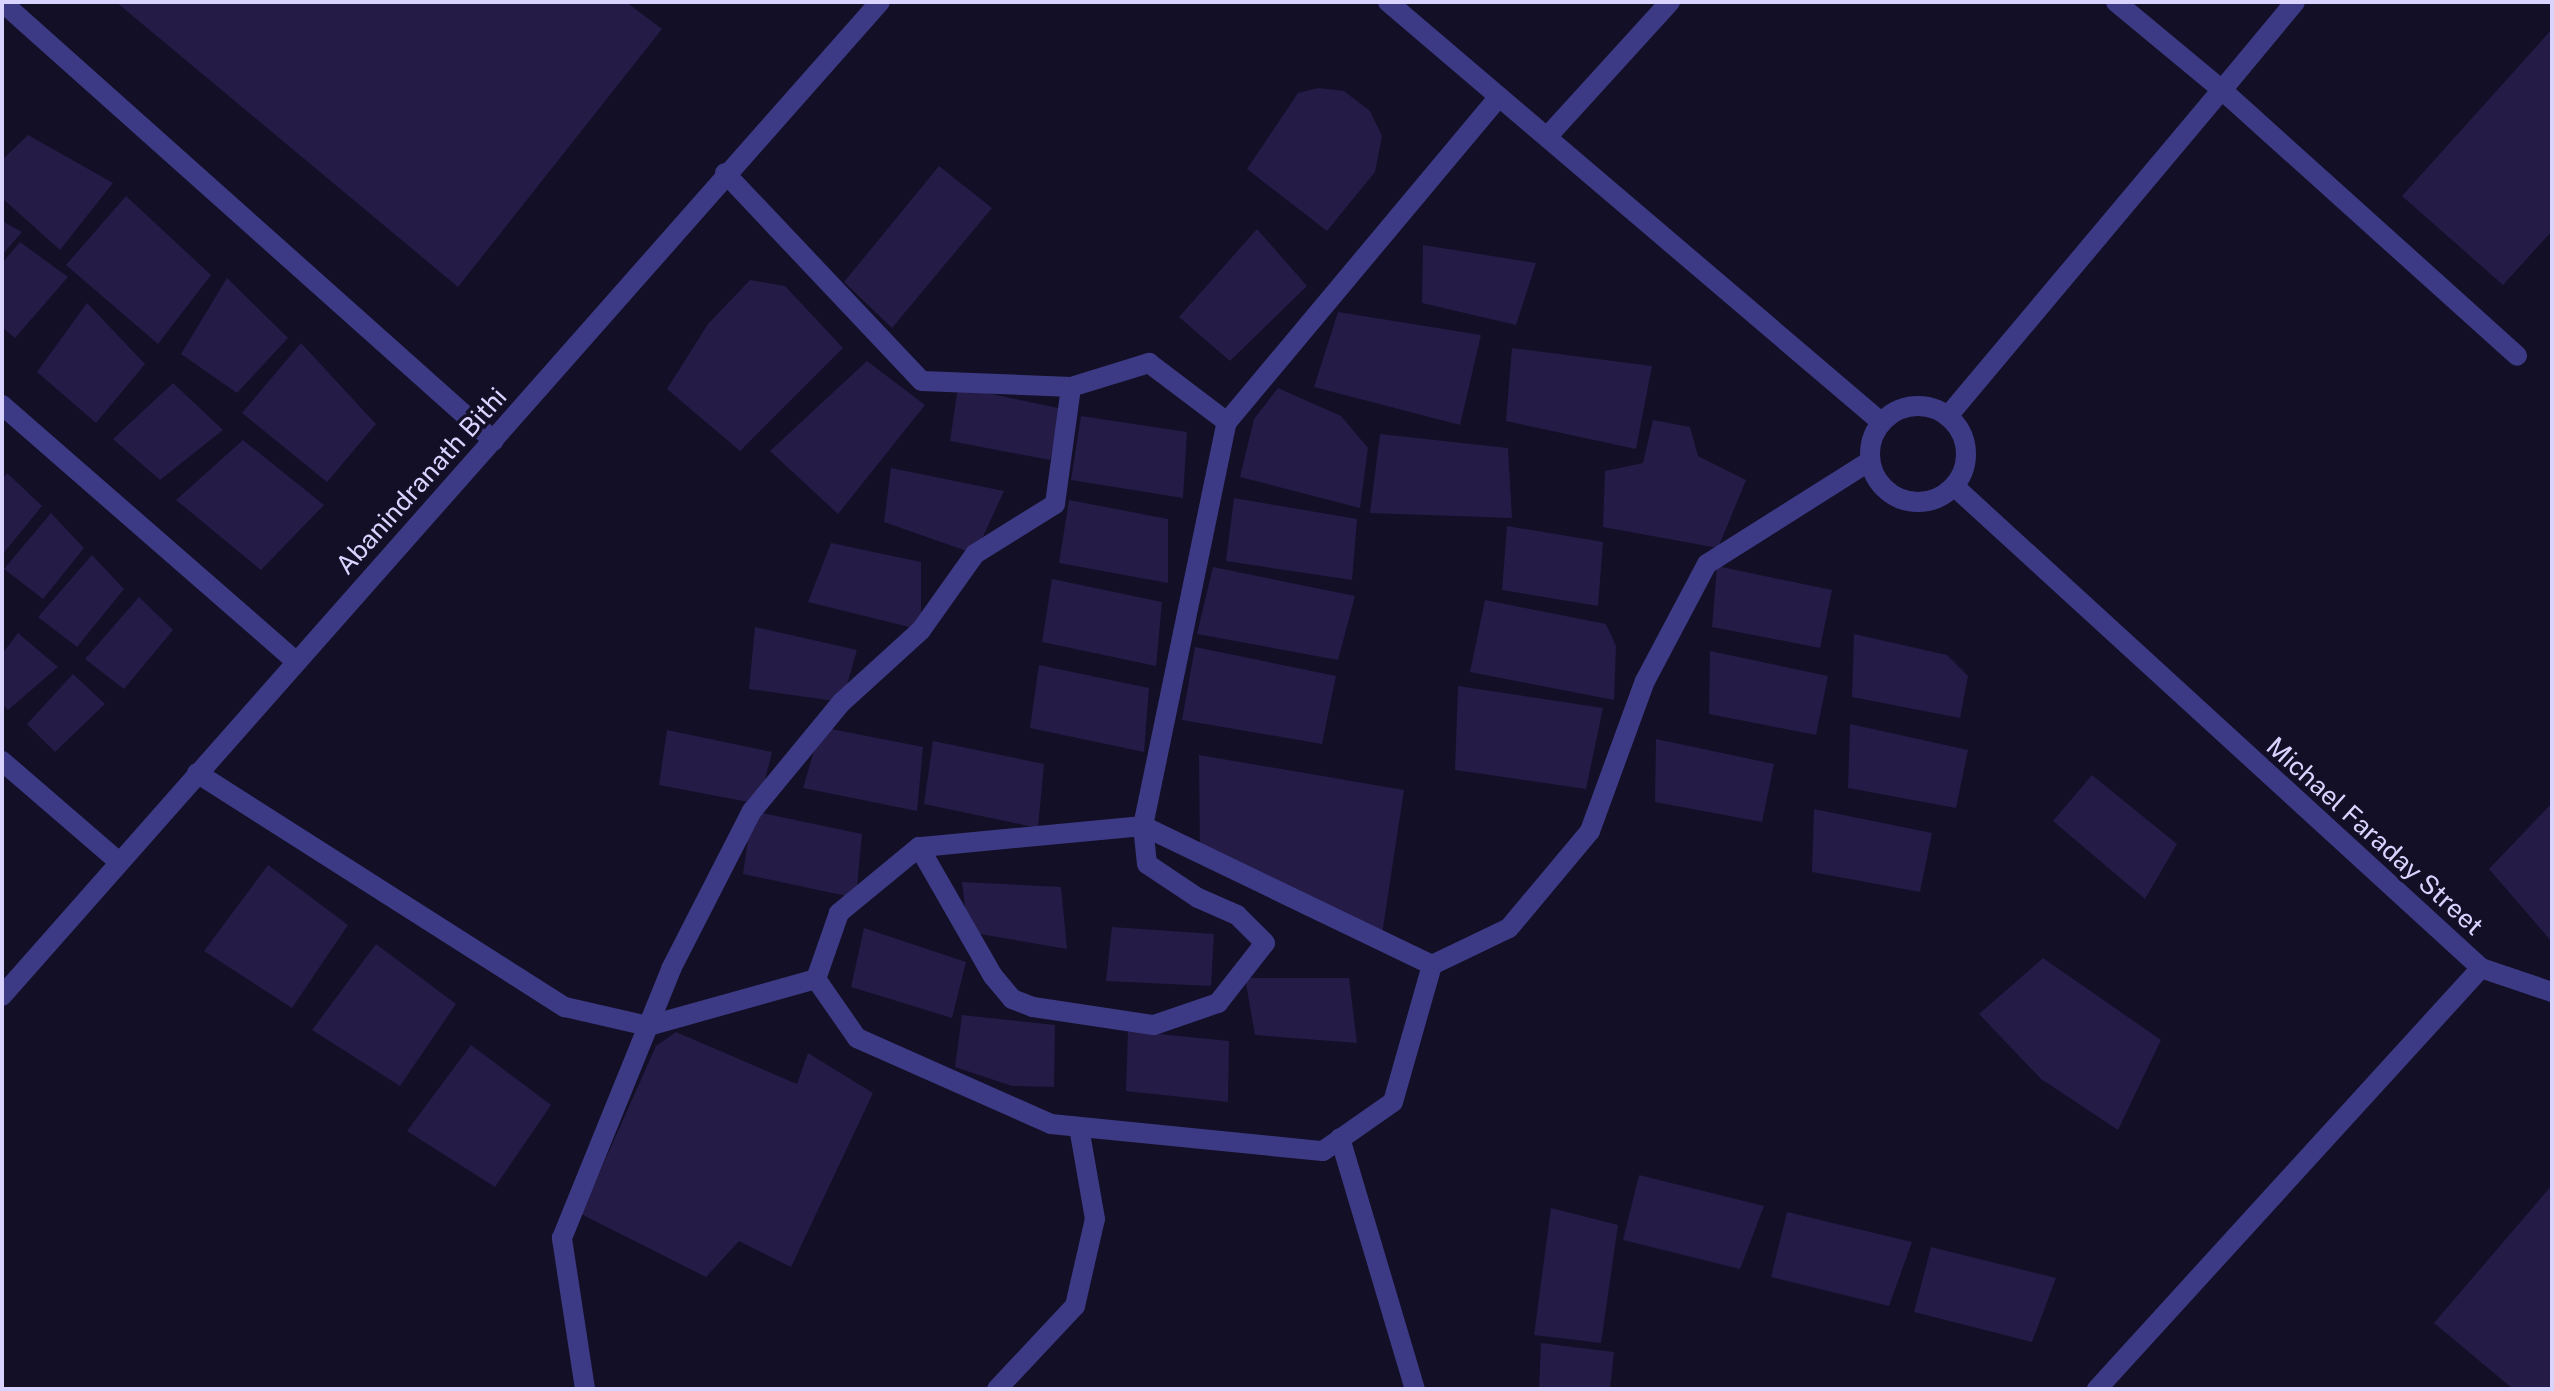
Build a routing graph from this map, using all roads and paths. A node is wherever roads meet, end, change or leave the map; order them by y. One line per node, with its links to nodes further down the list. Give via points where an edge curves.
1 (2, 2): 17 (street)
2 (880, 2): 10 (street, Abanindranath Bithi)
3 (1388, 2): 8 (street)
4 (1670, 2): 9 (street)
5 (2116, 2): 7 (street)
6 (2295, 2): 7 (street)
7 (2222, 90): 11 (street); 14 (street)
8 (1499, 97): 9 (street); 15 (street)
9 (1547, 137): 16 (street)
10 (725, 173): 12 (street, via 922,381); 17 (street, Abanindranath Bithi)
11 (2517, 356)
12 (1071, 387): 15 (street, via 1149,363); 31 (street, via 1055,504 975,554 921,630 842,702 752,811)
13 (2, 405): 20 (street)
14 (1948, 416): 16 (street, via 1918,405); 19 (street, via 1963,435 1967,451)
15 (1227, 422): 23 (street)
16 (1881, 422): 18 (street, via 1871,441)
17 (494, 441): 20 (street, Abanindranath Bithi)
18 (1870, 461): 19 (street, via 1877,481 1905,501 1939,499); 26 (street, via 1707,564 1645,681 1590,831 1509,928)
19 (1955, 487): 27 (street, Michael Faraday Street)
20 (295, 661): 22 (street, Abanindranath Bithi)
21 (2, 761): 25 (street)
22 (197, 773): 25 (street, Abanindranath Bithi); 31 (street, via 565,1007)
23 (1143, 826): 24 (street); 24 (street, via 1147,864 1198,898 1237,915 1265,943 1218,1003 1154,1025 1088,1019 1012,999 993,976); 26 (street)
24 (919, 847): 28 (street, via 839,913)
25 (119, 862): 30 (street, Abanindranath Bithi)
26 (1432, 965): 33 (street, via 1393,1102)
27 (2481, 968): 29 (street); 37 (street, Michael Faraday Street)
28 (816, 979): 31 (street); 32 (street, via 857,1038 1051,1124)
29 (2552, 992)
30 (2, 996)
31 (648, 1026): 34 (street, via 562,1238)
32 (1079, 1127): 33 (street, via 1323,1151); 35 (street, via 1095,1219 1075,1306)
33 (1340, 1138): 36 (street)
34 (585, 1389)
35 (997, 1389)
36 (1415, 1389)
37 (2097, 1389)

